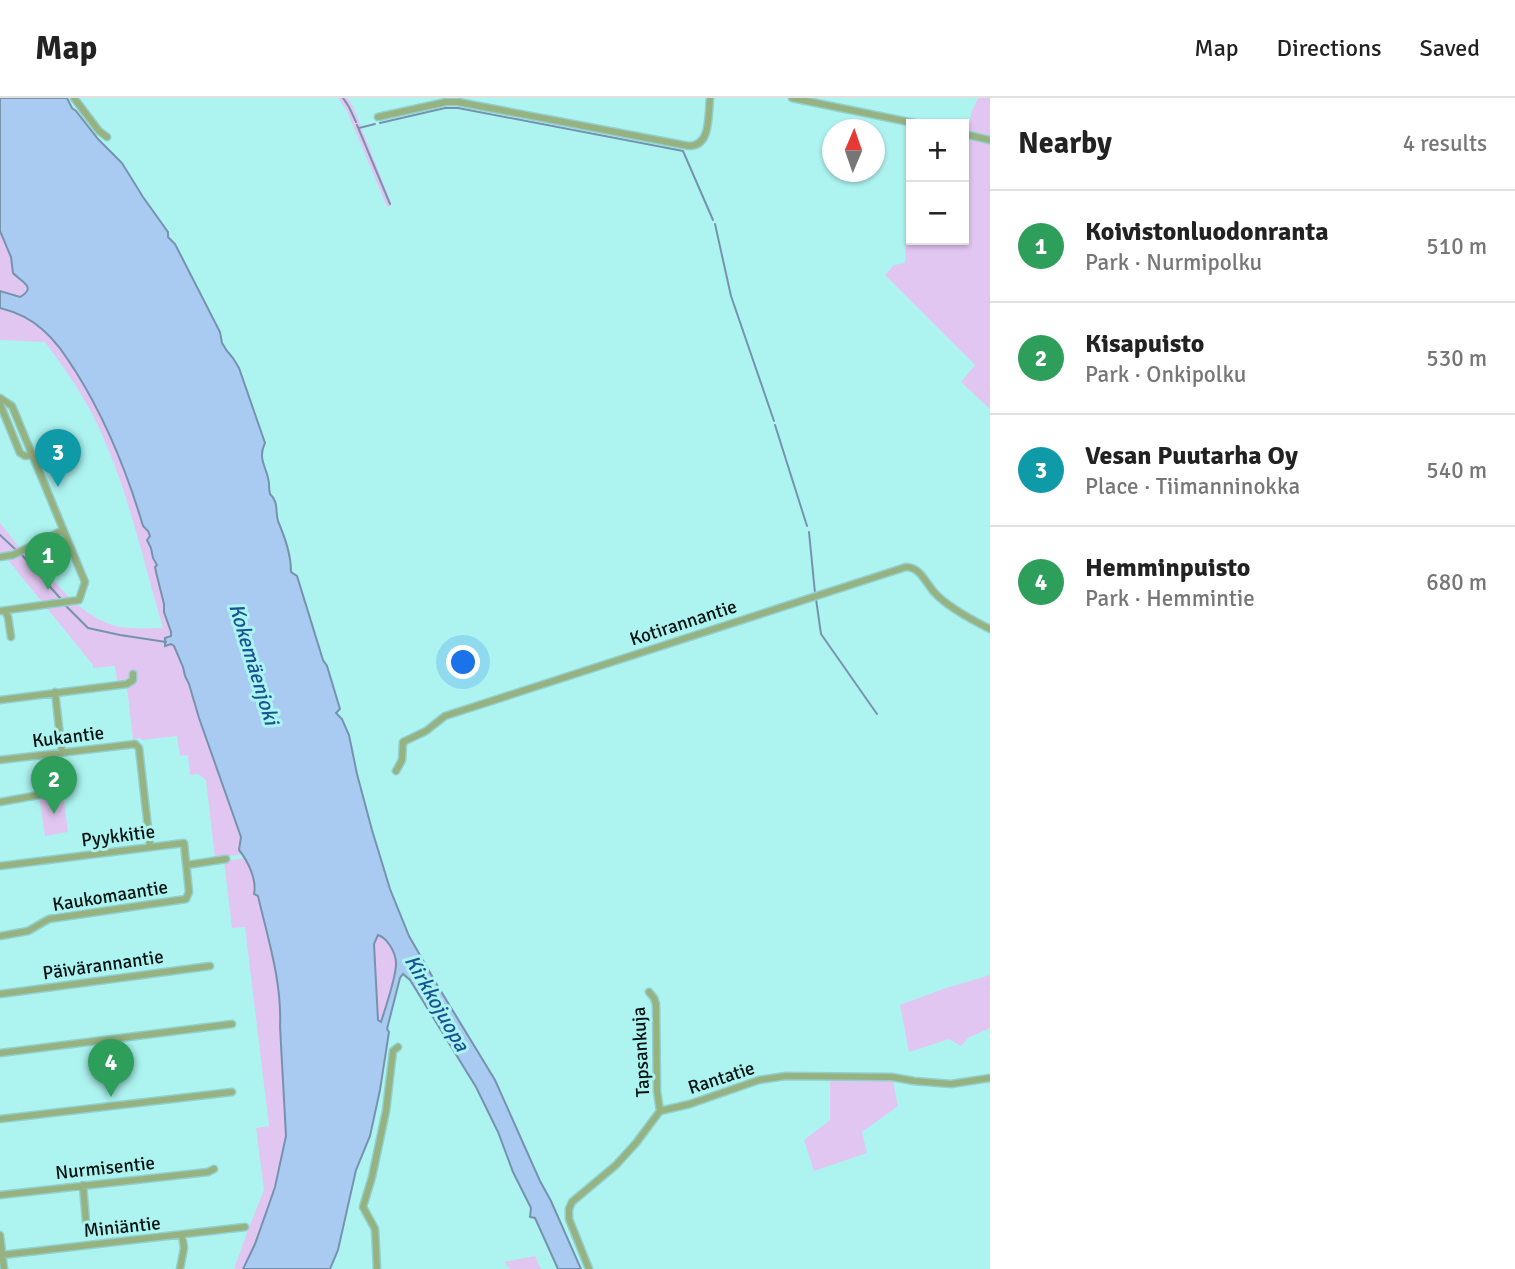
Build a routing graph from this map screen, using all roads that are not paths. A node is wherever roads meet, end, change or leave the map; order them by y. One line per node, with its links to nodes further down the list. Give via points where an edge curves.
1 (74, 98): 8 (street)
2 (710, 98): 5 (street, via 705,136 696,146 458,102)
3 (792, 98): 4 (street)
4 (824, 101): 6 (street)
5 (378, 117)
6 (906, 121)
7 (969, 135): 9 (street)
8 (107, 137)
9 (990, 139)
10 (0, 398): 12 (street, via 12,405)
11 (0, 404): 12 (street, via 20,453)
12 (32, 455): 13 (street)
13 (63, 530): 14 (street, via 13,555); 15 (street, via 85,582 79,600)
14 (0, 556)
15 (2, 611): 17 (street, via 8,617)
16 (990, 629): 23 (street, Kotirannantie, via 936,594 917,570 906,567 445,716 404,742)
17 (10, 637)
18 (133, 674): 19 (street, via 127,684)
19 (55, 692): 20 (street); 21 (street)
20 (0, 700)
21 (62, 753): 22 (street, Kukantie); 26 (street, Kukantie, via 135,744 139,748)
22 (0, 760)
23 (396, 771)
24 (39, 795): 25 (street)
25 (0, 802)
26 (150, 846): 28 (street, Pyykkitie, via 184,843); 29 (street, Pyykkitie)
27 (226, 859): 28 (street)
28 (187, 865): 30 (street, Kaukomaantie, via 186,899 49,919 29,931)
29 (0, 866)
30 (0, 936)
31 (210, 966): 33 (street, Päivärannantie)
32 (649, 992): 39 (street, Tapsankuja, via 656,1004)
33 (0, 994)
34 (232, 1024): 36 (street)
35 (398, 1047): 51 (street, via 393,1051 386,1111 363,1207 375,1229)
36 (0, 1054)
37 (990, 1078): 39 (street, Rantatie, via 951,1084 892,1077 786,1076)
38 (232, 1092): 40 (street)
39 (660, 1111): 52 (street, via 617,1165 572,1202 569,1219)
40 (0, 1119)
41 (214, 1169): 42 (street, Nurmisentie)
42 (83, 1185): 43 (street, Nurmisentie); 44 (street)
43 (0, 1195)
44 (86, 1222)
45 (245, 1227): 47 (street, Miniäntie)
46 (0, 1235): 48 (street)
47 (182, 1235): 48 (street, Miniäntie); 50 (street)
48 (2, 1255): 49 (street)
49 (4, 1269)
50 (180, 1269)
51 (377, 1269)
52 (589, 1269)

